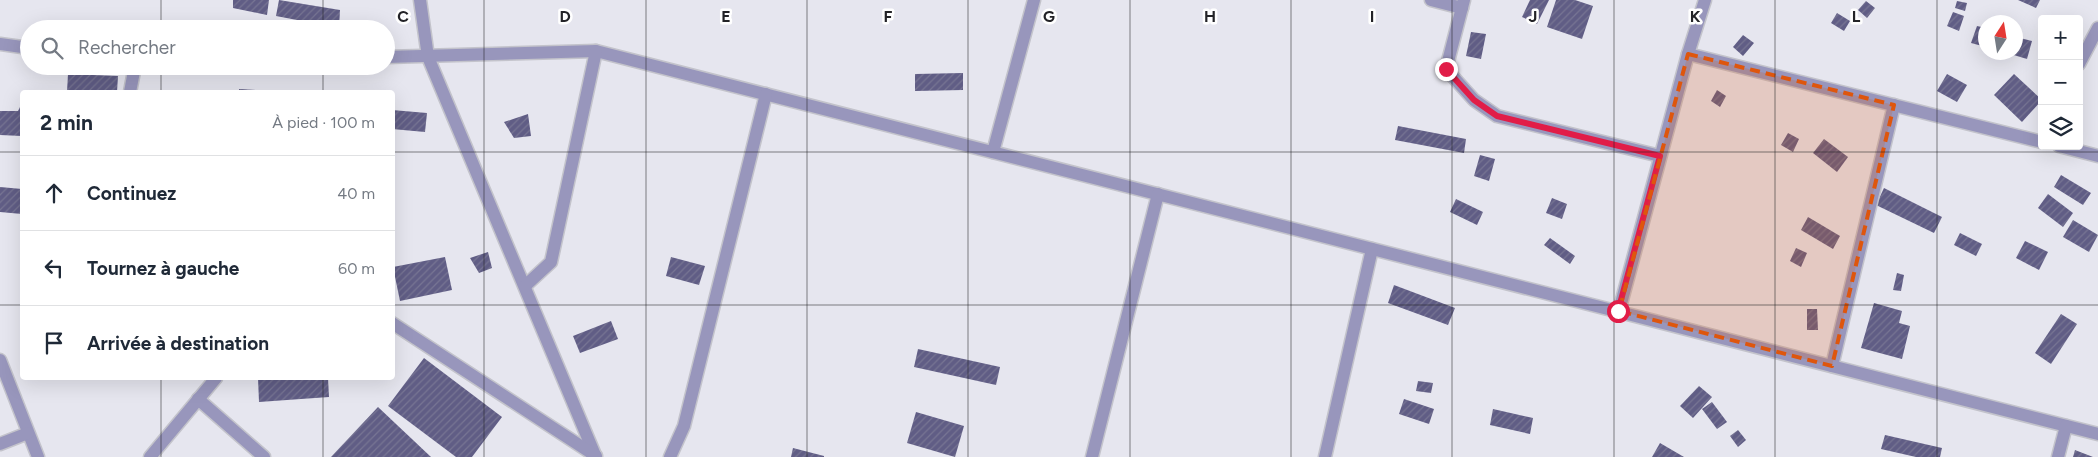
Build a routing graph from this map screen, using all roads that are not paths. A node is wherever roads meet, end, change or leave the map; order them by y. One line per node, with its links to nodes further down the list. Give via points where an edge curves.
1 (420, 0): 11 (street)
2 (1034, 0): 20 (street)
3 (1431, 0): 5 (street)
4 (1705, 0): 10 (street)
5 (1463, 4): 21 (street, via 1446,69 1474,100 1497,116)
6 (2098, 28): 13 (street)
7 (0, 44): 8 (street)
8 (20, 47)
9 (596, 51): 11 (street); 16 (street); 25 (street, via 552,262)
10 (1688, 54): 17 (street); 21 (street)
11 (428, 56): 12 (street); 25 (street)
12 (395, 57)
13 (2081, 60)
14 (133, 75): 15 (street)
15 (130, 90)
16 (766, 94): 20 (street); 40 (street, via 684,426)
17 (1894, 105): 18 (street); 29 (street)
18 (2038, 139)
19 (2075, 150): 22 (street)
20 (993, 152): 23 (street)
21 (1660, 156): 26 (street)
22 (2098, 156)
23 (1158, 194): 24 (street); 41 (street)
24 (1372, 249): 26 (street); 42 (street)
25 (525, 286): 36 (street)
26 (1618, 311): 29 (street)
27 (395, 325): 36 (street)
28 (0, 360): 33 (street)
29 (1832, 366): 32 (street)
30 (214, 380): 31 (street)
31 (198, 399): 38 (street); 39 (street)
32 (2066, 426): 34 (street); 43 (street)
33 (28, 433): 35 (street); 37 (street)
34 (2098, 434)
35 (0, 444)
36 (597, 456)
37 (38, 457)
38 (150, 457)
39 (264, 457)
40 (670, 457)
41 (1092, 457)
42 (1325, 457)
43 (2058, 457)

